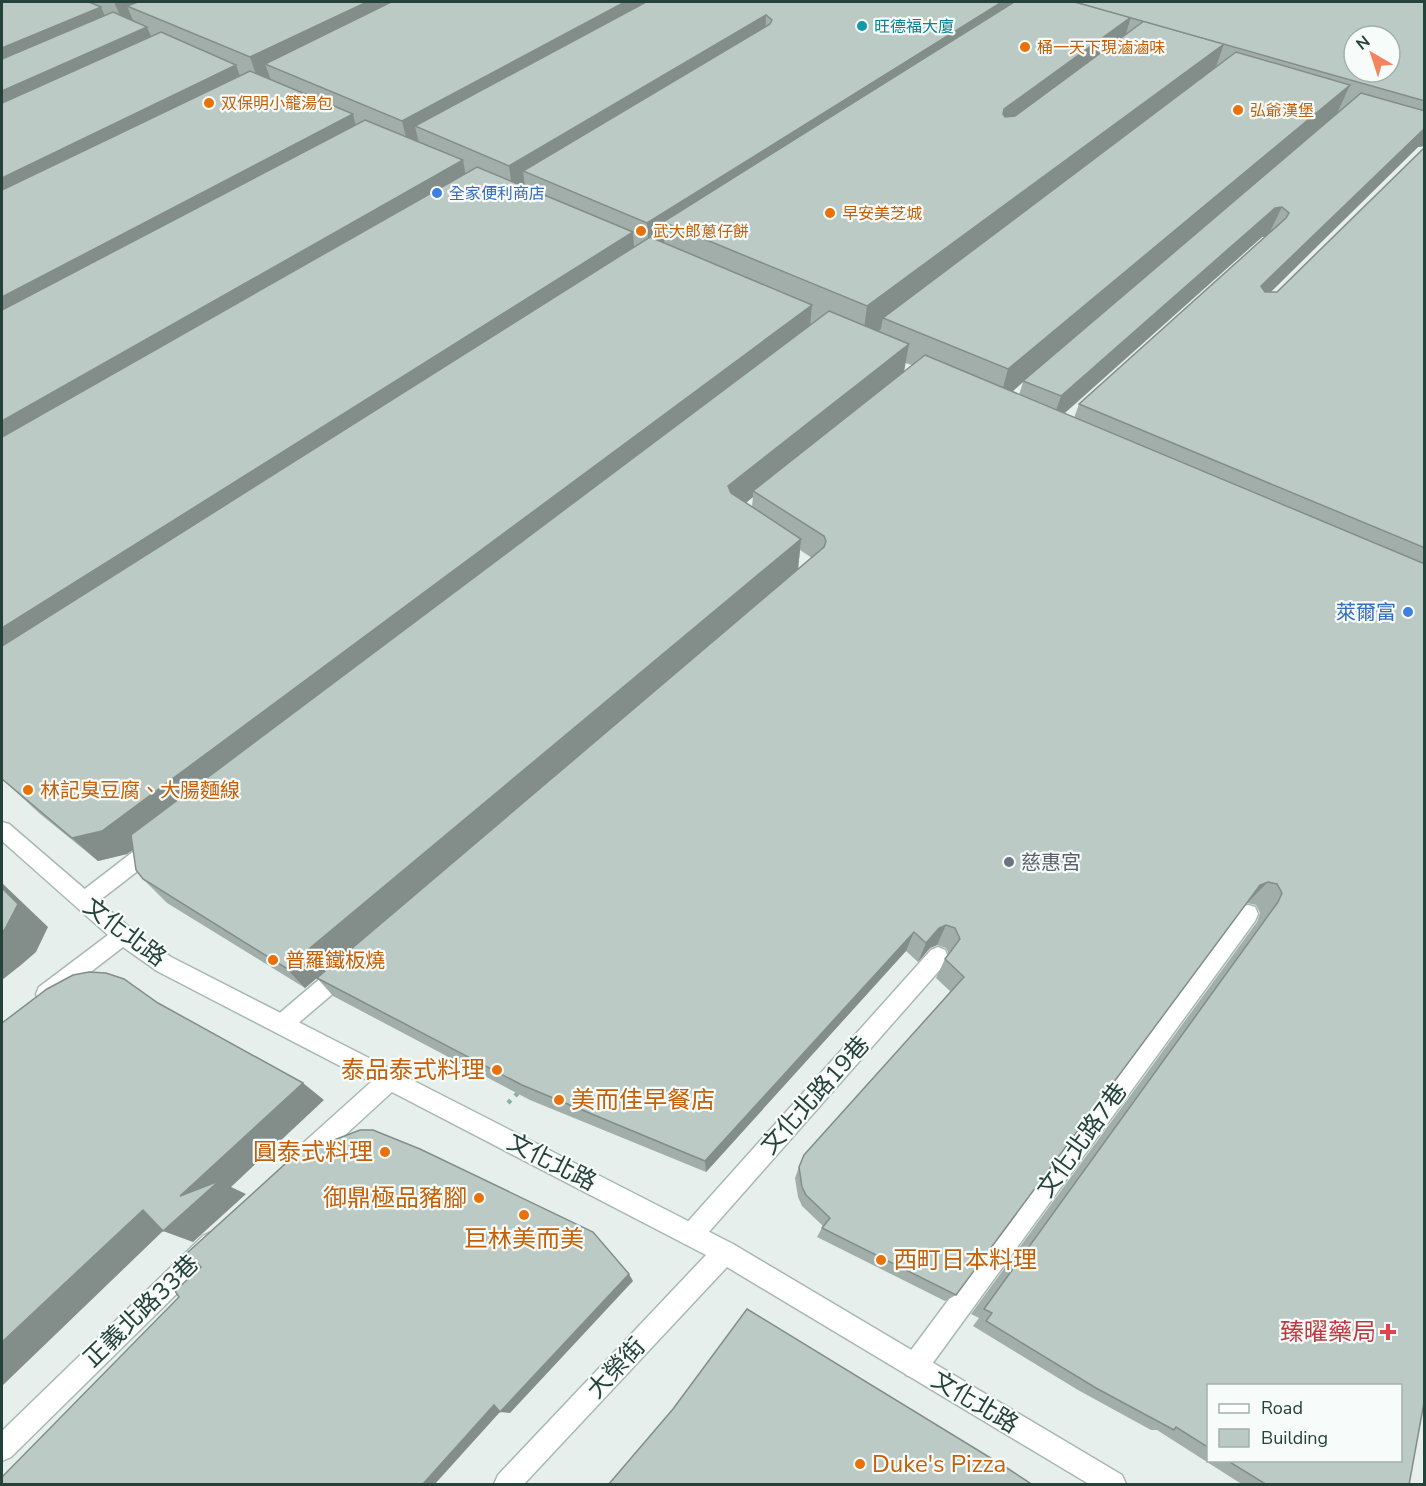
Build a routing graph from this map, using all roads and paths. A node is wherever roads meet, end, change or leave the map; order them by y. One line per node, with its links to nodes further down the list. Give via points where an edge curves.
1 (2, 830): 3 (street, 文化北路)
2 (169, 836): 3 (street)
3 (84, 901): 5 (street, 文化北路)
4 (1248, 914): 17 (street, 文化北路7巷)
5 (123, 935): 8 (street); 9 (street, 文化北路, via 164,964)
6 (938, 957): 15 (street, 文化北路19巷)
7 (354, 963): 9 (street)
8 (30, 1006)
9 (282, 1024): 10 (street, 文化北路)
10 (390, 1079): 12 (street, 文化北路); 13 (street)
11 (527, 1085): 12 (path)
12 (484, 1126): 15 (street, 文化北路)
13 (284, 1177)
14 (231, 1226): 18 (street, 正義北路33巷)
15 (692, 1234): 16 (street, 文化北路)
16 (725, 1252): 17 (street, 文化北路); 19 (street, 大榮街)
17 (915, 1366): 20 (street, 文化北路)
18 (2, 1448)
19 (507, 1485)
20 (1113, 1485)

